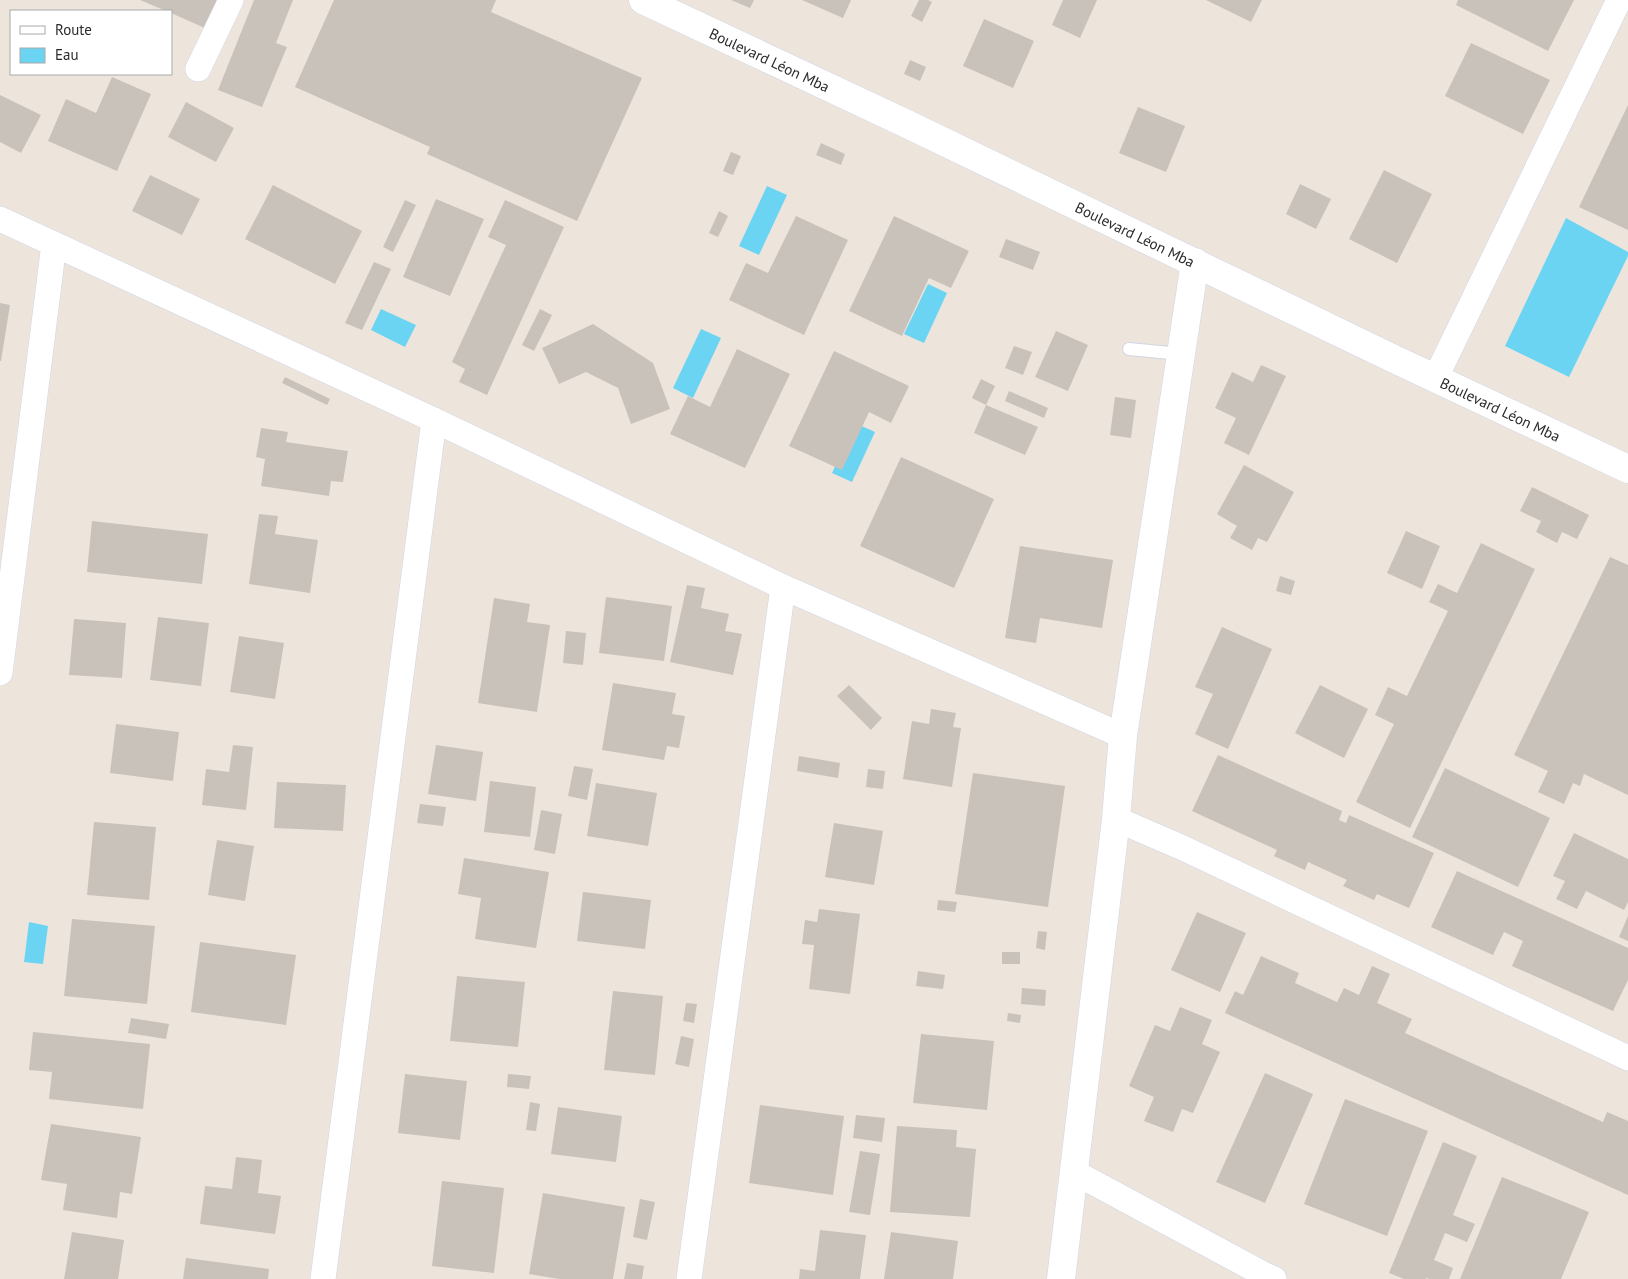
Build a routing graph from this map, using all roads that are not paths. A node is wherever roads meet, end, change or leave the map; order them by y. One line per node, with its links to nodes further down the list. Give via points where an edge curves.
1 (231, 0): 4 (street)
2 (643, 0): 7 (street, Boulevard Léon Mba)
3 (1619, 0): 10 (street)
4 (198, 69)
5 (0, 219): 6 (street)
6 (54, 244): 11 (street); 14 (street)
7 (1195, 262): 9 (street); 10 (street, Boulevard Léon Mba)
8 (1130, 349): 9 (lane)
9 (1181, 354): 15 (street)
10 (1436, 377): 12 (street, Boulevard Léon Mba)
11 (434, 420): 13 (street); 19 (street)
12 (1628, 469)
13 (783, 587): 15 (street); 20 (street)
14 (0, 674)
15 (1123, 736): 16 (street)
16 (1116, 819): 17 (street); 18 (street)
17 (1628, 1058)
18 (1074, 1172): 21 (street); 22 (street)
19 (323, 1279)
20 (689, 1279)
21 (1061, 1279)
22 (1274, 1279)

